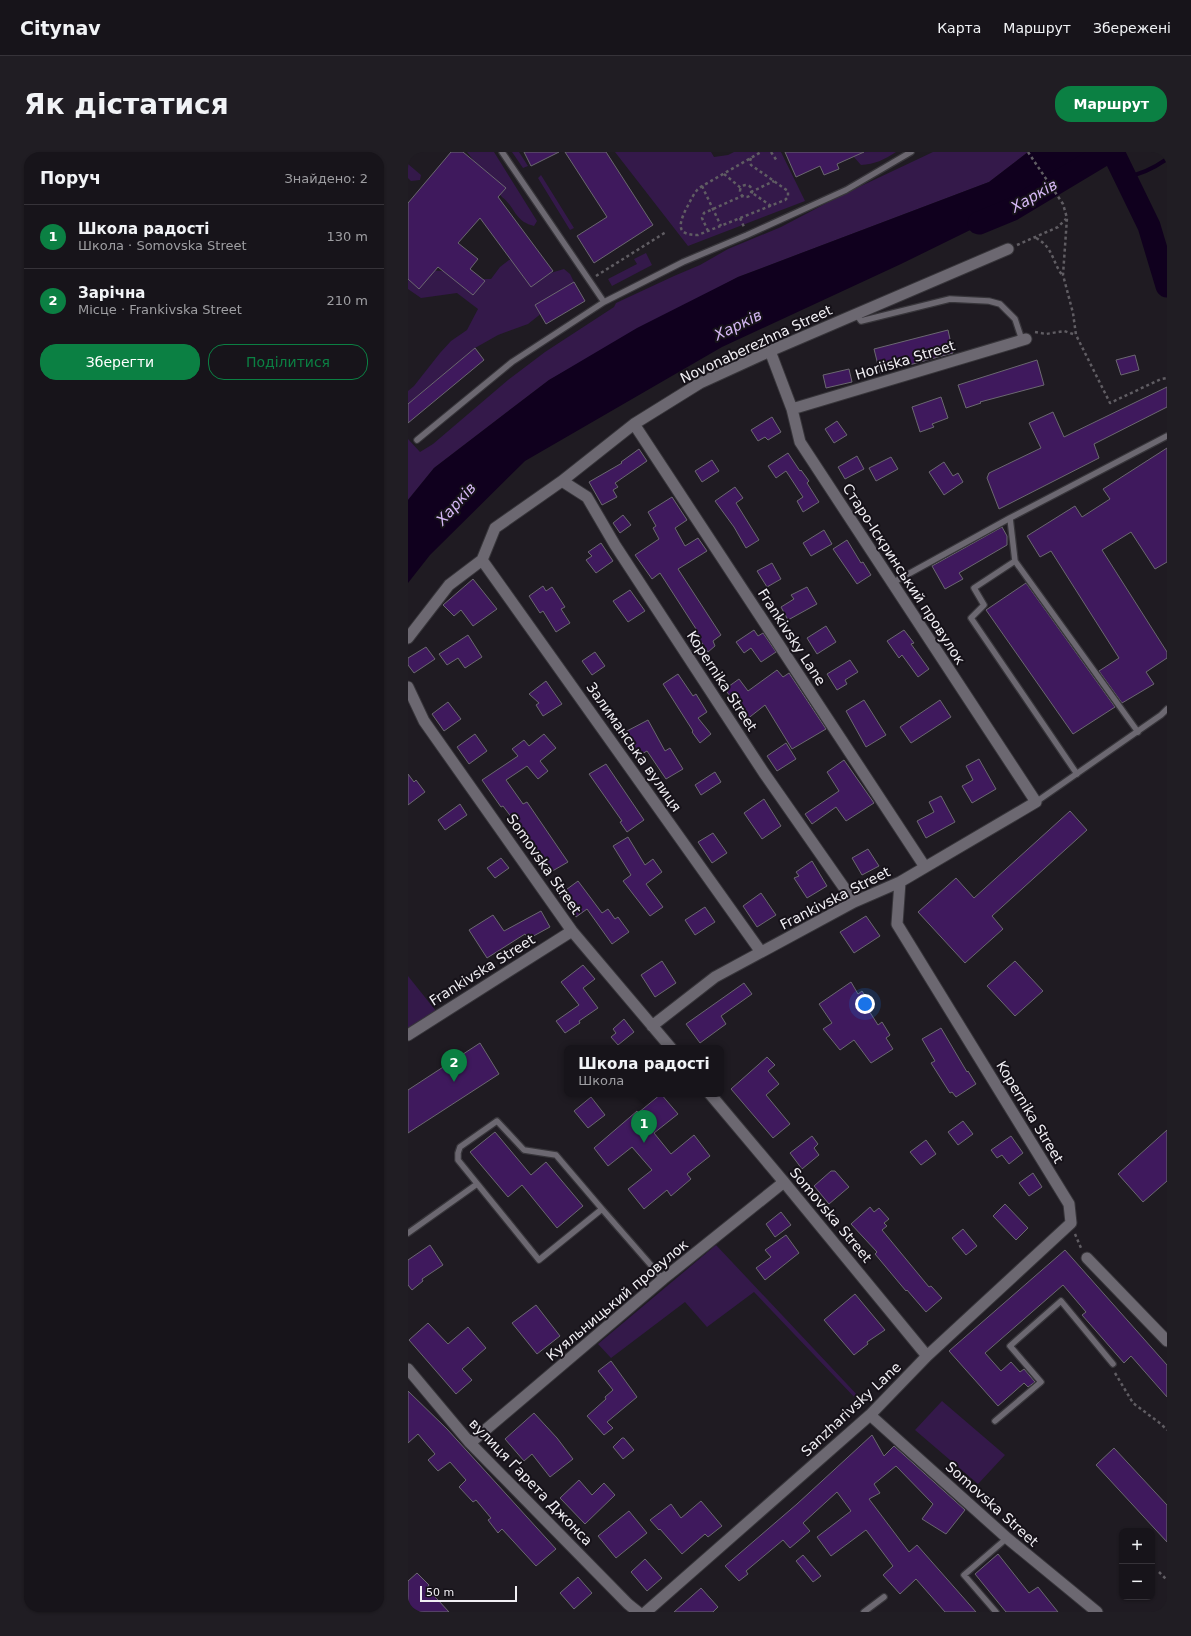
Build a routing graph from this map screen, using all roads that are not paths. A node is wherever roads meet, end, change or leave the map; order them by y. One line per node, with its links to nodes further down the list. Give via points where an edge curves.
1 (502, 152): 4 (lane)
2 (912, 152): 4 (lane, via 846,190 683,262)
3 (1008, 249): 5 (street, Novonaberezhna Street)
4 (604, 302): 11 (lane, via 512,362)
5 (856, 314): 6 (lane, via 861,320 950,299 989,301 1000,304 1015,319); 7 (street, Novonaberezhna Street)
6 (1027, 337): 8 (street, Horiiska Street)
7 (770, 351): 8 (street, Старо-Іскринський провулок); 9 (street, Novonaberezhna Street, via 700,383)
8 (792, 410): 16 (street, Старо-Іскринський провулок, via 800,442)
9 (634, 424): 12 (street, Novonaberezhna Street); 23 (street, Frankivsky Lane)
10 (1167, 436): 13 (lane)
11 (417, 440)
12 (562, 481): 14 (street, Novonaberezhna Street, via 495,528); 25 (street, Kopernika Street, via 587,497 615,545 764,773)
13 (1010, 518): 15 (lane); 16 (lane)
14 (482, 560): 17 (street, via 449,585); 27 (street, Залиманська вулиця)
15 (1015, 562): 20 (lane); 21 (lane, via 974,588 984,605 971,618)
16 (892, 583): 22 (street, Старо-Іскринський провулок)
17 (408, 638)
18 (408, 687): 26 (street, Somovska Street, via 424,721)
19 (1167, 709): 20 (lane)
20 (1138, 732): 21 (lane)
21 (1077, 774): 22 (lane)
22 (1036, 802): 23 (street, Frankivska Street)
23 (924, 867): 24 (street, Frankivska Street)
24 (900, 882): 25 (street, Frankivska Street); 35 (street, Kopernika Street, via 897,924 1069,1204)
25 (854, 902): 27 (street, Frankivska Street)
26 (572, 931): 28 (street, Somovska Street); 29 (street, Frankivska Street)
27 (761, 952): 28 (street, Frankivska Street, via 715,977)
28 (652, 1026): 30 (street, Somovska Street)
29 (408, 1035)
30 (668, 1045)
31 (713, 1097): 32 (street, Somovska Street)
32 (784, 1182): 38 (street, Куяльницький провулок); 40 (street, Somovska Street)
33 (477, 1184): 34 (lane, via 539,1260); 34 (lane, via 458,1160 458,1153 460,1147 497,1120 524,1150 556,1155); 36 (lane)
34 (602, 1209): 38 (lane)
35 (1071, 1223): 40 (street, Sanzharivsky Lane)
36 (408, 1233)
37 (1087, 1258): 39 (street)
38 (663, 1279): 45 (street, Куяльницький провулок)
39 (1167, 1341)
40 (928, 1356): 43 (street, Sanzharivsky Lane)
41 (1113, 1364): 44 (lane, via 1061,1301 1010,1346 1041,1382)
42 (408, 1369): 45 (street, вулиця Ґарета Джонса)
43 (870, 1415): 46 (street, Somovska Street); 49 (street, Sanzharivsky Lane)
44 (995, 1421)
45 (470, 1443): 48 (street, вулиця Ґарета Джонса)
46 (1007, 1538): 51 (lane, via 964,1575); 52 (street, Somovska Street)
47 (884, 1597): 50 (lane)
48 (638, 1612)
49 (646, 1612)
50 (864, 1612)
51 (996, 1612)
52 (1097, 1612)

